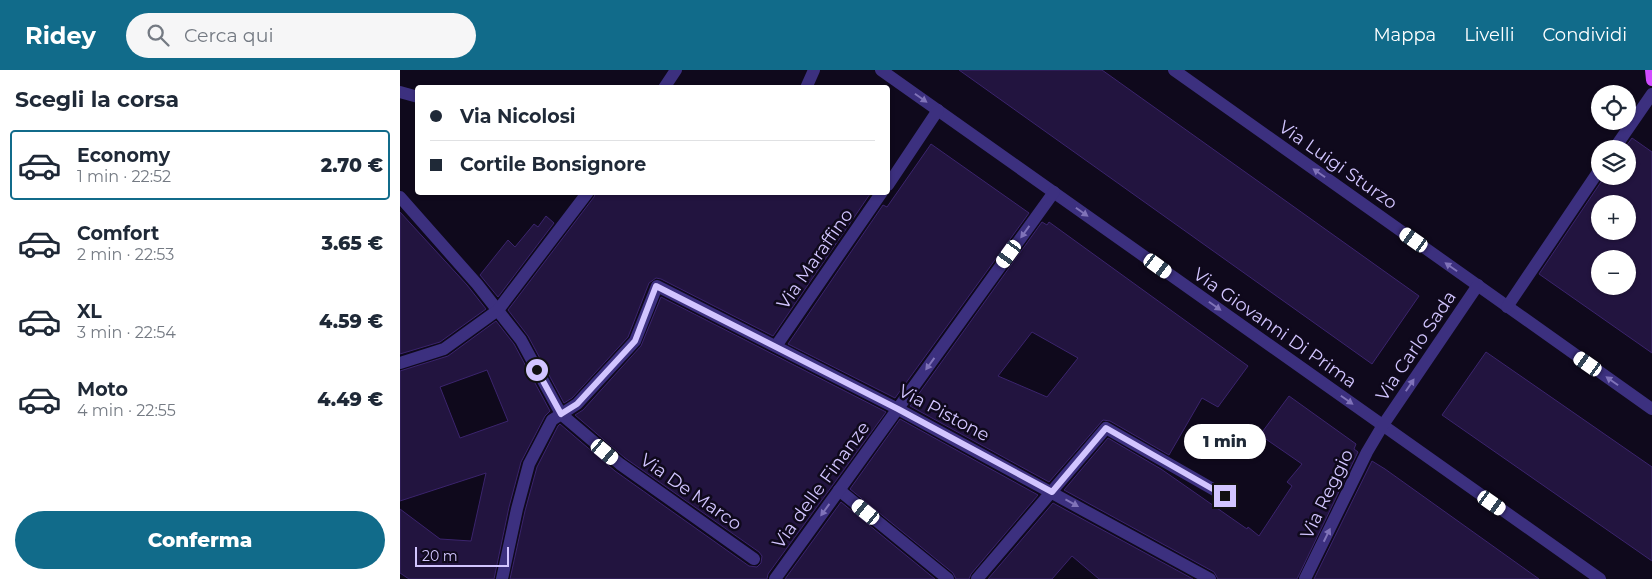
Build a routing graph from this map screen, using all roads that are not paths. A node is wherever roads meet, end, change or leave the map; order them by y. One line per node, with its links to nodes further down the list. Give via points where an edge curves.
1 (676, 70): 7 (street)
2 (814, 70): 8 (street)
3 (881, 70): 12 (street, Via Giovanni Di Prima, one-way to 12)
4 (1174, 70): 20 (street, Via Luigi Sturzo, one-way to 4)
5 (1651, 70): 6 (main road)
6 (1652, 80)
7 (666, 85)
8 (807, 85)
9 (400, 92): 11 (street)
10 (1652, 94): 13 (street)
11 (415, 96)
12 (938, 110): 14 (street); 16 (street, Via Giovanni Di Prima)
13 (1620, 140)
14 (890, 182)
15 (1591, 182): 21 (street)
16 (1054, 192): 25 (street, Via delle Finanze, one-way to 25); 28 (street, Via Giovanni Di Prima, one-way to 28)
17 (586, 195): 22 (street)
18 (880, 195): 23 (street, Via Maraffino)
19 (400, 197): 22 (street)
20 (1478, 285): 21 (street, Via Luigi Sturzo); 28 (street, Via Carlo Sada, one-way to 20)
21 (1507, 307): 26 (street, Via Luigi Sturzo, one-way to 21)
22 (498, 310): 24 (street, via 444,349); 27 (street, via 522,340)
23 (776, 346): 25 (street, Via Pistone); 27 (street, Via Pistone, via 656,286 635,341 577,404)
24 (400, 364)
25 (898, 409): 29 (street, Via delle Finanze); 30 (street, Via Pistone)
26 (1652, 409)
27 (561, 414): 32 (street, Via De Marco, via 620,464); 33 (street, via 552,420 529,464)
28 (1383, 425): 38 (street, Via Reggio, one-way to 28); 39 (street, Via Giovanni Di Prima)
29 (839, 490): 34 (street, Via delle Finanze, one-way to 34); 35 (street)
30 (1052, 492): 31 (street, via 1106,428); 36 (street); 37 (street, Via Pistone, one-way to 37)
31 (1225, 496)
32 (754, 559)
33 (502, 579)
34 (775, 579)
35 (948, 579)
36 (977, 579)
37 (1210, 579)
38 (1306, 579)
39 (1600, 579)

